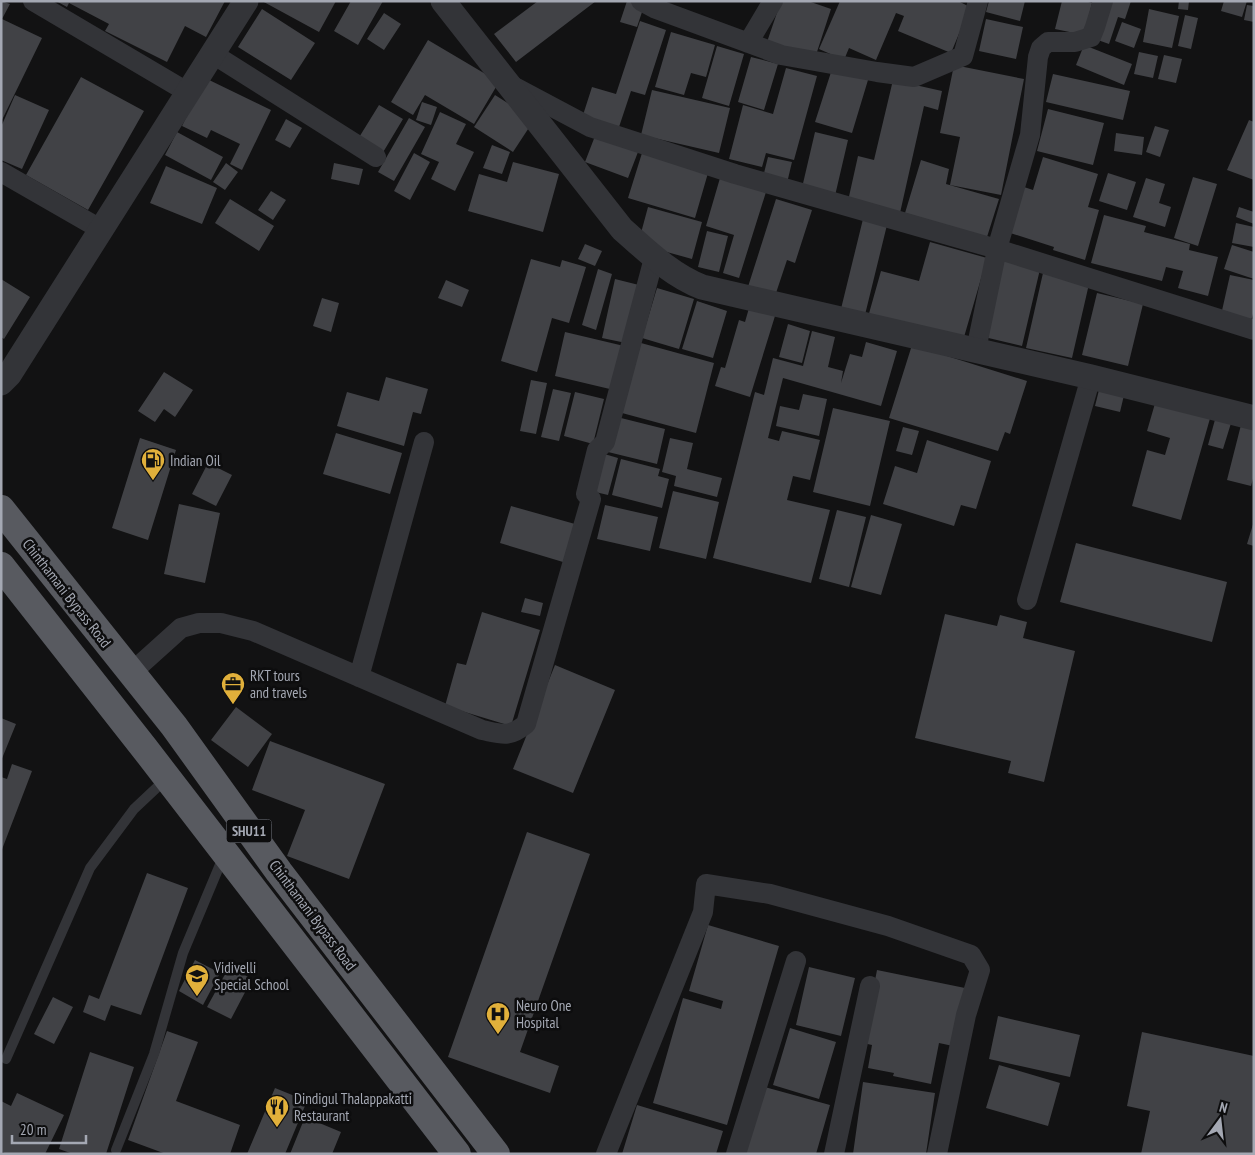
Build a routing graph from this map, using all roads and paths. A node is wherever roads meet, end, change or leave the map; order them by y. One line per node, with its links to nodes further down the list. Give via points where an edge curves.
1 (33, 1): 11 (street)
2 (246, 1): 9 (street)
3 (443, 1): 10 (street)
4 (641, 1): 8 (street)
5 (773, 1): 8 (street)
6 (978, 1): 8 (street, via 962,56 914,77 781,55)
7 (1103, 1): 15 (street, via 1090,37 1075,42 1048,42 1041,48 1030,135)
8 (748, 43)
9 (213, 54): 11 (street); 12 (street)
10 (507, 83): 15 (street, via 590,126 735,174); 16 (street, via 622,230)
11 (189, 93): 14 (street)
12 (376, 157)
13 (1, 172): 14 (street)
14 (102, 230): 20 (street)
15 (997, 249): 17 (street); 18 (street)
16 (654, 258): 18 (street, via 702,287); 27 (street, via 605,442 597,450 586,494 591,499 526,724 517,732 505,735 482,730)
17 (1254, 330)
18 (976, 350): 19 (street)
19 (1092, 376): 21 (street); 25 (street)
20 (1, 383)
21 (1254, 418)
22 (424, 442): 27 (street)
23 (1, 509): 26 (highway, Chinthamani Bypass Road / SHU11)
24 (1, 566): 28 (highway, Chinthamani Bypass Road / SHU11)
25 (1027, 600)
26 (131, 673): 27 (street, via 181,628 199,623 221,623 253,630); 35 (highway, Chinthamani Bypass Road / SHU11)
27 (359, 677)
28 (167, 778): 29 (highway, Chinthamani Bypass Road / SHU11); 32 (lane, via 134,809 90,868)
29 (225, 852): 33 (lane, via 184,953 154,1054); 34 (highway, Chinthamani Bypass Road / SHU11)
30 (796, 961): 37 (street)
31 (870, 986): 38 (street)
32 (6, 1059)
33 (116, 1150)
34 (457, 1154)
35 (496, 1154)
36 (606, 1154): 39 (street, via 703,912 706,884 770,894 888,926 971,955 980,970 966,1015)
37 (736, 1154)
38 (834, 1154)
39 (937, 1154)

